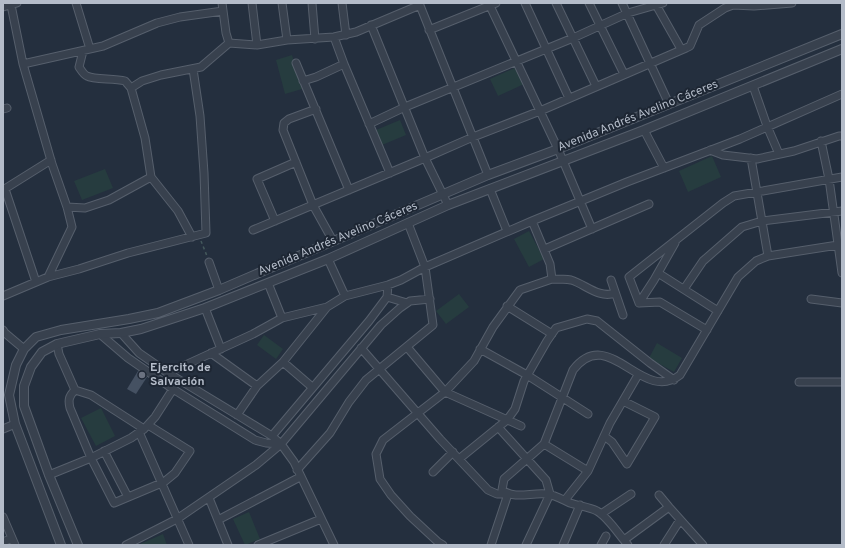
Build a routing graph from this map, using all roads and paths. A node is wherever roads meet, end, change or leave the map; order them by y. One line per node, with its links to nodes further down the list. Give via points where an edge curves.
1 (76, 3): 33 (street)
2 (222, 3): 17 (street)
3 (252, 3): 29 (street)
4 (282, 3): 27 (street)
5 (312, 3): 26 (street)
6 (342, 3): 23 (street)
7 (525, 3): 30 (street)
8 (556, 3): 25 (street)
9 (589, 3): 20 (street)
10 (622, 3): 18 (street)
11 (792, 3): 31 (street, via 733,5 724,8 702,22 690,46)
12 (14, 4): 16 (street); 37 (street)
13 (419, 4): 19 (street); 21 (street)
14 (658, 4): 18 (street); 31 (street)
15 (488, 5): 21 (street); 34 (street)
16 (3, 7)
17 (223, 11): 28 (street); 33 (street, via 157,23 103,46)
18 (628, 13): 20 (street); 35 (street)
19 (371, 25): 23 (street); 49 (street)
20 (600, 26): 25 (street); 40 (street)
21 (429, 30): 45 (street)
22 (842, 34): 48 (street, Avenida Andrés Avelino Cáceres)
23 (346, 35): 24 (street)
24 (334, 37): 26 (street); 38 (street)
25 (573, 38): 30 (street); 42 (street)
26 (315, 39): 27 (street)
27 (287, 40): 29 (street)
28 (229, 43): 29 (street); 39 (street, via 201,67)
29 (257, 44)
30 (546, 49): 34 (street); 47 (street)
31 (681, 49): 35 (street)
32 (842, 49): 43 (street, Avenida Andrés Avelino Cáceres)
33 (86, 50): 37 (street); 44 (street, via 79,67 86,76 125,81)
34 (517, 61): 45 (street); 51 (street)
35 (651, 62): 40 (street); 48 (street)
36 (296, 63): 41 (street)
37 (23, 64): 63 (street)
38 (344, 64): 41 (street); 52 (street)
39 (193, 69): 44 (street, via 161,75 142,81); 91 (street, via 200,116 206,234)
40 (624, 74): 42 (street)
41 (303, 81): 50 (street)
42 (596, 86): 47 (street)
43 (754, 86): 53 (street); 54 (street, Avenida Andrés Avelino Cáceres)
44 (131, 88): 69 (street, via 145,138)
45 (453, 88): 49 (street); 56 (street)
46 (842, 94): 53 (street)
47 (569, 98): 51 (street)
48 (669, 104): 58 (street, Avenida Andrés Avelino Cáceres)
49 (405, 107): 52 (street); 61 (street)
50 (316, 108): 65 (street, via 289,119 284,124); 74 (street)
51 (540, 111): 56 (street); 58 (street)
52 (370, 124): 67 (street)
53 (768, 126): 59 (street); 60 (street)
54 (644, 130): 64 (street, Avenida Andrés Avelino Cáceres); 66 (street)
55 (842, 136): 57 (street)
56 (473, 137): 61 (street); 68 (street)
57 (821, 141): 60 (street); 71 (street)
58 (558, 149): 64 (street); 68 (street, Avenida Andrés Avelino Cáceres)
59 (710, 150): 62 (street, via 723,155); 66 (street)
60 (779, 154): 62 (street)
61 (425, 158): 67 (street); 76 (street)
62 (751, 158): 75 (street)
63 (51, 160): 73 (street); 81 (street)
64 (563, 161): 72 (street, Avenida Andrés Avelino Cáceres); 77 (street)
65 (296, 162): 79 (street); 84 (street, via 257,179)
66 (664, 168): 77 (street)
67 (390, 173): 74 (street)
68 (488, 175): 76 (street, Avenida Andrés Avelino Cáceres)
69 (151, 177): 81 (street, via 109,200 85,208); 92 (street, via 178,212)
70 (842, 177): 71 (street)
71 (829, 179): 75 (street); 83 (street)
72 (490, 189): 80 (street, Avenida Andrés Avelino Cáceres); 90 (street)
73 (4, 190): 106 (street)
74 (349, 190): 79 (street)
75 (757, 192): 86 (street); 93 (street, via 734,196 723,202)
76 (443, 194): 80 (street); 94 (street, Avenida Andrés Avelino Cáceres)
77 (581, 201): 85 (street); 88 (street)
78 (648, 204): 88 (street)
79 (313, 205): 84 (street); 94 (street)
80 (448, 205): 87 (street, Avenida Andrés Avelino Cáceres)
81 (67, 207): 103 (street, via 72,227)
82 (842, 211): 83 (street)
83 (834, 213): 86 (street); 95 (street)
84 (275, 221): 89 (street)
85 (532, 221): 90 (street); 96 (street)
86 (762, 221): 97 (street); 109 (street, via 742,228 703,261)
87 (408, 223): 98 (street, Avenida Andrés Avelino Cáceres); 100 (street)
88 (592, 229): 96 (street)
89 (253, 230)
90 (507, 231): 100 (street)
91 (199, 235): 92 (street); 99 (path)
92 (192, 237): 103 (street)
93 (677, 239): 101 (street); 118 (street, via 629,277)
94 (333, 241): 110 (street, Avenida Andrés Avelino Cáceres)
95 (838, 244): 97 (street); 102 (street)
96 (545, 249): 104 (street)
97 (768, 256): 123 (street, via 756,261 738,277)
98 (328, 259): 107 (street, Avenida Andrés Avelino Cáceres); 113 (street)
99 (209, 262): 110 (street)
100 (425, 267): 108 (street); 116 (street)
101 (658, 273): 109 (street); 118 (street)
102 (842, 273)
103 (48, 277): 106 (street)
104 (552, 279): 111 (street, via 570,280 603,294); 120 (street, via 520,290)
105 (611, 280): 111 (street)
106 (36, 282): 112 (street)
107 (268, 283): 122 (street, Avenida Andrés Avelino Cáceres); 125 (street)
108 (388, 284): 113 (street); 114 (street)
109 (684, 289): 123 (street)
110 (219, 290): 126 (street, Avenida Andrés Avelino Cáceres, via 158,313)
111 (615, 293): 124 (street)
112 (3, 296)
113 (345, 296): 121 (street)
114 (387, 297): 117 (street); 148 (street)
115 (810, 298): 119 (street)
116 (430, 299): 117 (street); 133 (street, via 433,325)
117 (407, 303): 134 (street, via 381,325)
118 (639, 303): 127 (street, via 660,302)
119 (842, 303)
120 (507, 306): 131 (street); 137 (street)
121 (327, 307): 125 (street); 139 (street)
122 (205, 308): 129 (street, Avenida Andrés Avelino Cáceres); 136 (street)
123 (718, 311): 127 (street)
124 (623, 315)
125 (282, 318): 136 (street)
126 (102, 323): 129 (street); 135 (street, Avenida Andrés Avelino Cáceres, via 62,330 36,338)
127 (707, 330): 144 (street, via 680,375)
128 (4, 333): 135 (street)
129 (121, 333): 130 (street, Avenida Andrés Avelino Cáceres); 141 (street, via 139,353)
130 (100, 334): 132 (street, Avenida Andrés Avelino Cáceres); 149 (street, via 128,358)
131 (552, 334): 142 (street); 144 (street, via 556,328 576,322 587,319 597,321)
132 (57, 344): 150 (street); 175 (street, Avenida Andrés Avelino Cáceres, via 42,352 31,366 24,386 24,406)
133 (407, 347): 140 (street); 151 (street)
134 (361, 348): 140 (street); 165 (street)
135 (24, 349): 158 (street, Avenida Andrés Avelino Cáceres, via 16,365 9,395)
136 (221, 349): 138 (street)
137 (480, 349): 142 (street); 151 (street, via 474,361)
138 (211, 353): 141 (street); 147 (street)
139 (283, 362): 147 (street); 148 (street)
140 (380, 369): 154 (street); 174 (street, via 366,380)
141 (168, 373): 156 (street)
142 (527, 375): 152 (street); 157 (street, via 515,410)
143 (638, 375): 144 (street, via 656,381); 152 (street, via 606,355 596,354 573,370); 153 (street)
144 (674, 380)
145 (799, 382): 146 (street)
146 (842, 382)
147 (258, 386): 156 (street)
148 (312, 387): 163 (street)
149 (173, 388): 162 (street, via 155,417); 165 (street, via 255,440)
150 (75, 390): 162 (street, via 91,395); 169 (street, via 70,395 70,408)
151 (444, 392): 154 (street); 157 (street)
152 (563, 398): 155 (street); 166 (street)
153 (623, 401): 164 (street); 164 (street, via 655,417 627,464 612,442)
154 (418, 413): 168 (street); 204 (street, via 383,440 376,454 380,478 410,516)
155 (588, 414)
156 (237, 415): 163 (street)
157 (506, 420): 159 (street); 160 (street)
158 (15, 424): 161 (street); 197 (street, Avenida Andrés Avelino Cáceres)
159 (520, 426)
160 (498, 427): 170 (street); 171 (street)
161 (3, 429)
162 (144, 429): 167 (street); 176 (street); 176 (street, via 190,451 175,473)
163 (272, 436): 165 (street)
164 (604, 436): 172 (street)
165 (281, 444): 174 (street); 182 (street, via 256,465)
166 (544, 444): 171 (street); 172 (street)
167 (104, 451): 169 (street); 181 (street)
168 (453, 452): 170 (street); 173 (street)
169 (91, 458): 175 (street); 181 (street, via 114,503)
170 (459, 458): 177 (street, via 488,490 497,494)
171 (528, 459): 177 (street, via 504,479 502,490); 178 (street, via 546,480)
172 (588, 471): 183 (street)
173 (433, 472)
174 (299, 473): 189 (street); 190 (street)
175 (49, 475): 198 (street, Avenida Andrés Avelino Cáceres)
176 (161, 483): 181 (street); 188 (street)
177 (508, 494): 178 (street); 205 (street)
178 (550, 494): 183 (street); 206 (street)
179 (631, 494): 186 (street)
180 (659, 495): 185 (street)
181 (128, 497)
182 (208, 498): 188 (street); 190 (street)
183 (565, 500): 184 (street)
184 (580, 505): 186 (street); 207 (street)
185 (668, 507): 191 (street); 195 (street)
186 (601, 514): 195 (street)
187 (3, 517): 193 (street)
188 (177, 519): 199 (street); 200 (street)
189 (321, 519): 202 (street); 203 (street)
190 (218, 520): 201 (street)
191 (680, 520): 209 (street); 210 (street)
192 (606, 536): 208 (street)
193 (12, 538): 194 (street); 196 (street)
194 (3, 542)
195 (626, 543)
196 (15, 545)
197 (61, 545)
198 (78, 545)
199 (126, 545)
200 (189, 545)
201 (228, 545)
202 (258, 545)
203 (334, 545)
204 (443, 545)
205 (491, 545)
206 (526, 545)
207 (563, 545)
208 (601, 545)
209 (664, 545)
210 (703, 545)

